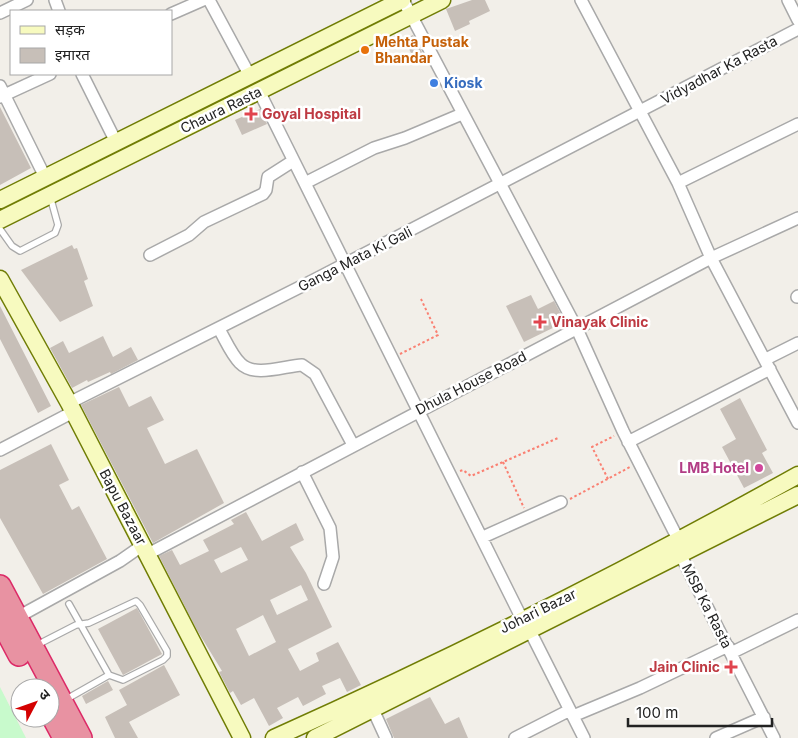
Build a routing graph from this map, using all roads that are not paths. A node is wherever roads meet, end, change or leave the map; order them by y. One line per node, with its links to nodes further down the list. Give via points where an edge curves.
1 (27, 0): 8 (street)
2 (203, 0): 9 (street)
3 (209, 0): 15 (street)
4 (402, 0): 10 (street, MSB Ka Rasta); 15 (street, Chaura Rasta)
5 (442, 0): 10 (street, Chaura Rasta)
6 (581, 0): 18 (street)
7 (788, 0): 11 (street)
8 (0, 13)
9 (172, 14)
10 (411, 16): 16 (street, Chaura Rasta); 19 (street, MSB Ka Rasta)
11 (798, 20)
12 (798, 29): 18 (street, Vidyadhar Ka Rasta)
13 (47, 75): 17 (street)
14 (82, 75): 21 (street)
15 (250, 76): 21 (street, Chaura Rasta)
16 (259, 91): 22 (street); 27 (street, Chaura Rasta)
17 (2, 93): 23 (street)
18 (639, 112): 25 (street); 26 (street, Ganga Mata Ki Gali)
19 (462, 114): 24 (street, via 374,148); 26 (street, MSB Ka Rasta)
20 (798, 124): 25 (street)
21 (116, 142): 23 (street, Chaura Rasta)
22 (294, 161): 24 (street); 32 (street, via 268,177 263,194 204,222 189,235)
23 (45, 177): 28 (street, Chaura Rasta)
24 (305, 182): 34 (street)
25 (678, 183): 33 (street)
26 (500, 184): 34 (street, Ganga Mata Ki Gali); 37 (street, MSB Ka Rasta)
27 (49, 194): 30 (street, Chaura Rasta); 31 (lane, via 58,225 55,233 20,251 12,246)
28 (0, 200)
29 (798, 218): 33 (street, Dhula House Road)
30 (0, 220)
31 (0, 229)
32 (150, 255)
33 (710, 258): 37 (street, Dhula House Road); 39 (street)
34 (346, 264): 36 (street, Ganga Mata Ki Gali); 41 (street)
35 (0, 279): 40 (street, Bapu Bazaar)
36 (219, 329): 40 (street, Ganga Mata Ki Gali); 44 (street, via 240,363 248,369 302,365 315,374)
37 (577, 329): 41 (street, Dhula House Road); 43 (street, MSB Ka Rasta)
38 (798, 343): 39 (street)
39 (768, 364): 42 (street); 43 (street)
40 (71, 408): 45 (street, Ganga Mata Ki Gali); 52 (street, Bapu Bazaar)
41 (418, 411): 44 (street, Dhula House Road); 50 (street)
42 (798, 423)
43 (628, 442): 51 (street, MSB Ka Rasta)
44 (353, 445): 46 (street, Dhula House Road)
45 (0, 450)
46 (302, 472): 52 (street, Dhula House Road); 53 (street, via 330,528 333,557)
47 (798, 475): 51 (street, Johari Bazar)
48 (798, 495): 51 (street, Johari Bazar)
49 (561, 502): 50 (street)
50 (483, 538): 58 (street)
51 (680, 548): 58 (street, Johari Bazar); 61 (street, MSB Ka Rasta)
52 (145, 550): 59 (street, Dhula House Road, via 120,561); 73 (street, Bapu Bazaar)
53 (324, 584)
54 (0, 586): 59 (highway)
55 (69, 604): 57 (lane)
56 (798, 620): 61 (street)
57 (80, 624): 60 (lane); 62 (lane); 62 (lane, via 136,602 167,651 163,660 123,680)
58 (526, 624): 65 (street, Johari Bazar); 68 (street)
59 (8, 629): 60 (highway); 63 (highway)
60 (32, 648): 64 (highway)
61 (730, 649): 68 (street, via 640,688); 69 (street, MSB Ka Rasta)
62 (109, 676): 66 (lane)
63 (32, 678)
64 (44, 678)
65 (370, 702): 74 (street, Johari Bazar); 75 (street, Johari Bazar); 76 (street)
66 (60, 704)
67 (60, 713): 72 (highway)
68 (571, 713): 77 (street); 78 (street)
69 (764, 718): 79 (street); 80 (street, MSB Ka Rasta)
70 (60, 724): 71 (highway)
71 (64, 738)
72 (81, 738)
73 (242, 738)
74 (274, 738)
75 (315, 738)
76 (386, 738)
77 (515, 738)
78 (584, 738)
79 (716, 738)
80 (774, 738)

